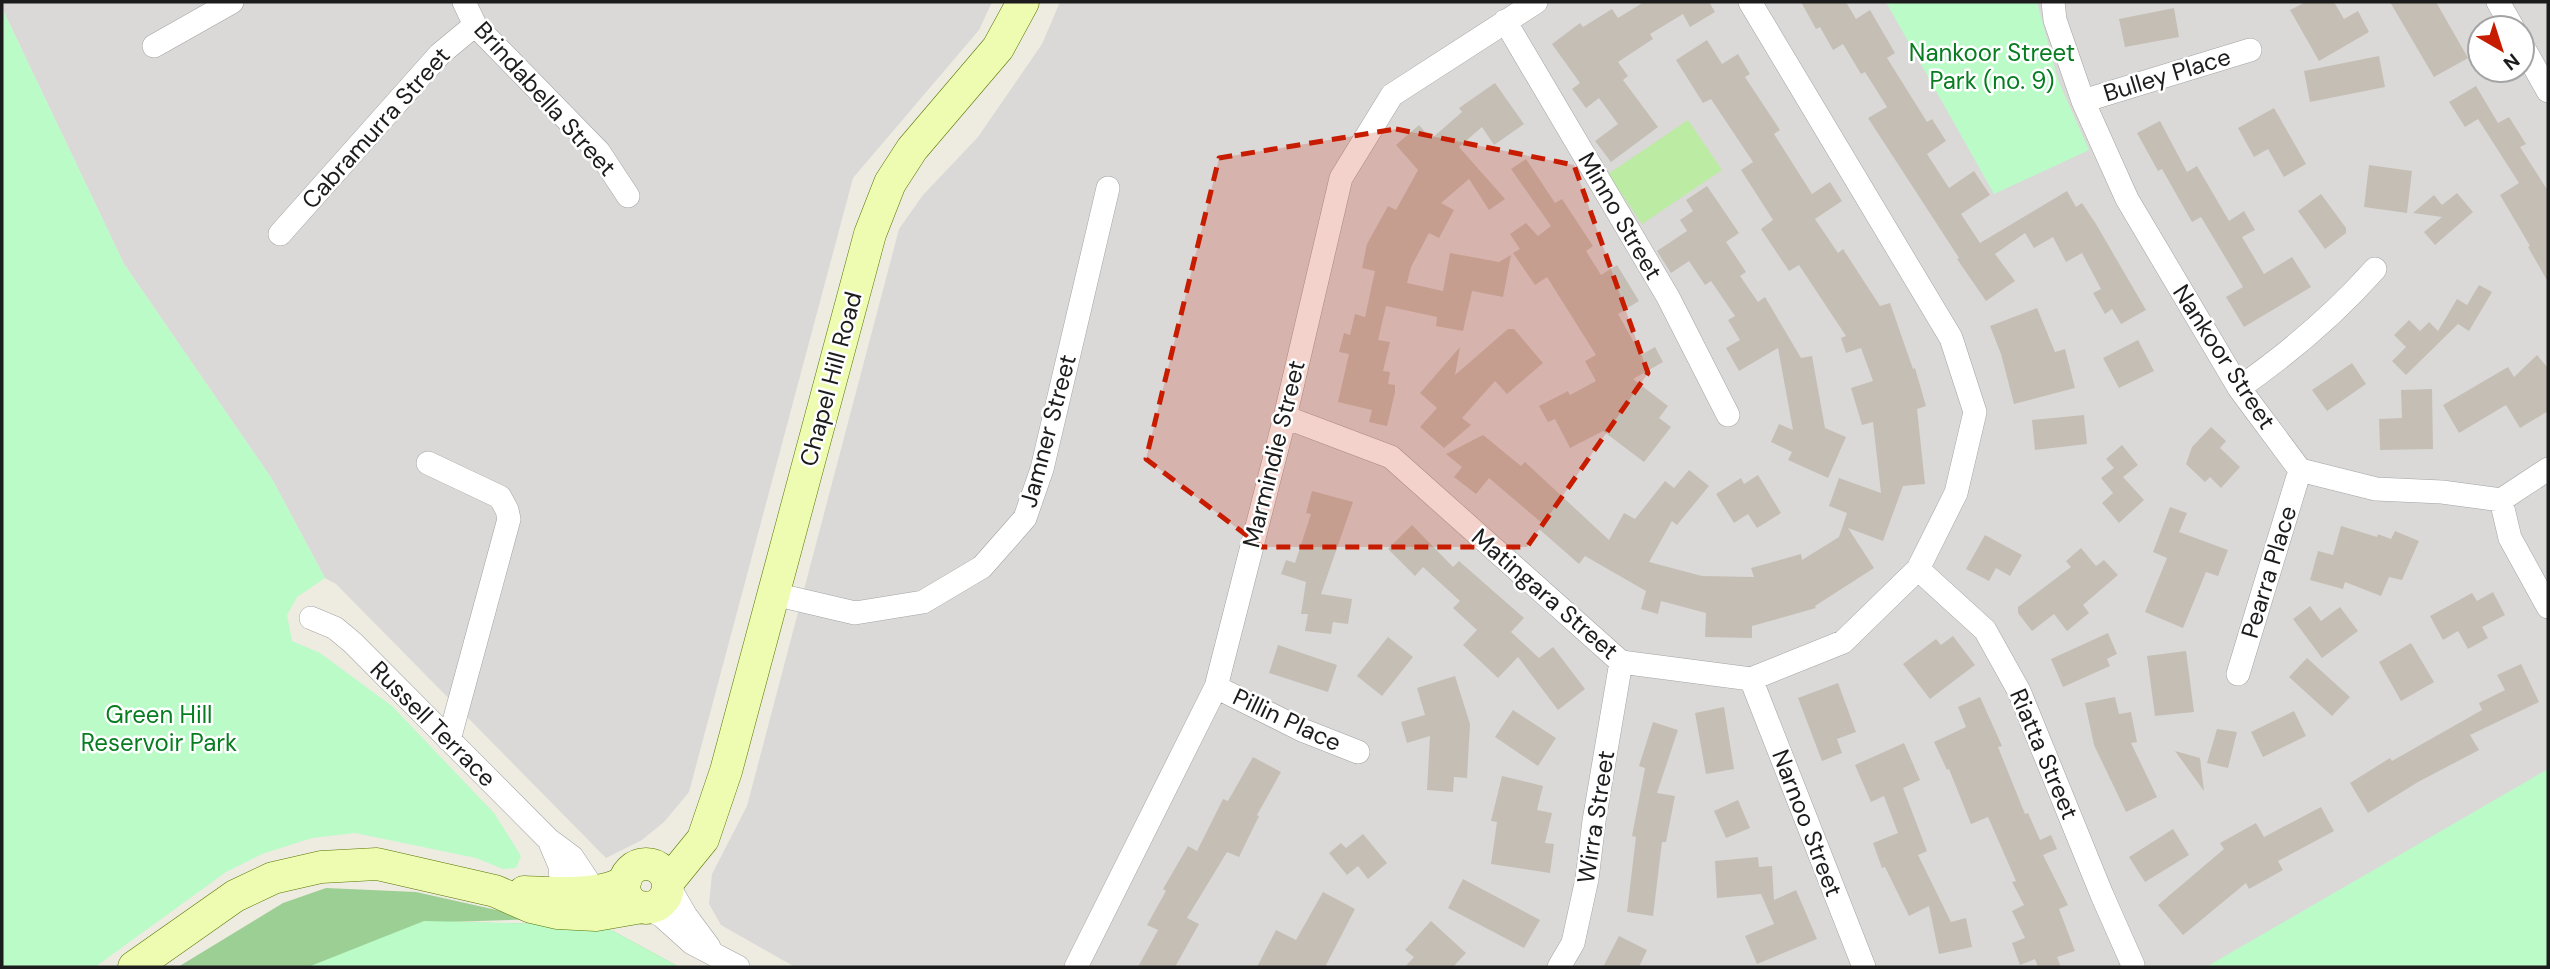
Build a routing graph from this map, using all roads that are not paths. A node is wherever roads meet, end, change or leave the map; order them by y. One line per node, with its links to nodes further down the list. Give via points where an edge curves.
1 (232, 2): 9 (street)
2 (464, 2): 8 (street, Brindabella Street)
3 (1023, 2): 26 (main road, Chapel Hill Road, via 998,48 912,149 890,183 870,234)
4 (1536, 2): 7 (street, Marmindie Street)
5 (1750, 2): 25 (street, Matingara Street, via 1951,338 1975,412 1956,493)
6 (2053, 2): 13 (street, Nankoor Street)
7 (1505, 21): 19 (street, Minno Street, via 1668,297); 20 (street, Marmindie Street, via 1392,94 1341,177)
8 (475, 25): 15 (street, Brindabella Street, via 599,152); 16 (street, Cabramurra Street, via 440,54)
9 (154, 46)
10 (2250, 50): 13 (street, Bulley Place)
11 (2536, 70): 12 (street)
12 (2548, 92)
13 (2083, 101): 18 (street, Nankoor Street, via 2127,199)
14 (1108, 188): 26 (street, Jamner Street, via 1042,469 1025,518 982,567 923,602 855,613)
15 (628, 196)
16 (280, 234)
17 (2375, 268): 18 (street, via 2346,301)
18 (2239, 388): 23 (street, Nankoor Street)
19 (1728, 415)
20 (1285, 417): 29 (street, Matingara Street, via 1391,457); 32 (street, Marmindie Street)
21 (428, 463): 33 (street, via 500,498 509,519)
22 (2548, 469): 24 (street)
23 (2300, 470): 24 (street, via 2376,489); 30 (street, Pearra Place)
24 (2501, 500): 27 (street, via 2510,538)
25 (1918, 569): 31 (street, Matingara Street, via 1843,642); 44 (street, Riatta Street, via 1985,630 2019,691)
26 (774, 594): 35 (main road, Chapel Hill Road)
27 (2548, 607)
28 (312, 618): 33 (street, Russell Terrace, via 346,637)
29 (1621, 662): 31 (street, Matingara Street); 48 (street, Wirra Street, via 1587,879 1573,943)
30 (2238, 674)
31 (1751, 679): 49 (street, Narnoo Street)
32 (1216, 687): 34 (street, Pillin Place); 47 (street, Marmindie Street)
33 (449, 740): 36 (street, Russell Terrace)
34 (1358, 752)
35 (718, 794): 37 (main road, Chapel Hill Road, via 681,837); 38 (main road, Chapel Hill Road, via 703,839)
36 (549, 840): 40 (street, Russell Terrace, via 560,866); 41 (street, Russell Terrace, via 572,857)
37 (632, 872): 38 (main road, via 648,864 655,866); 41 (main road); 42 (main road, via 627,895)
38 (668, 883): 42 (main road, via 662,901); 43 (street)
39 (495, 891): 40 (main road); 41 (main road, via 547,912 581,915); 45 (main road, via 377,864 297,871 235,896)
40 (562, 892): 41 (main road, via 573,906)
41 (599, 902): 42 (main road)
42 (643, 907): 43 (street)
43 (716, 955): 46 (street)
44 (2133, 965)
45 (134, 967)
46 (738, 967)
47 (1076, 967)
48 (1559, 967)
49 (1864, 967)

